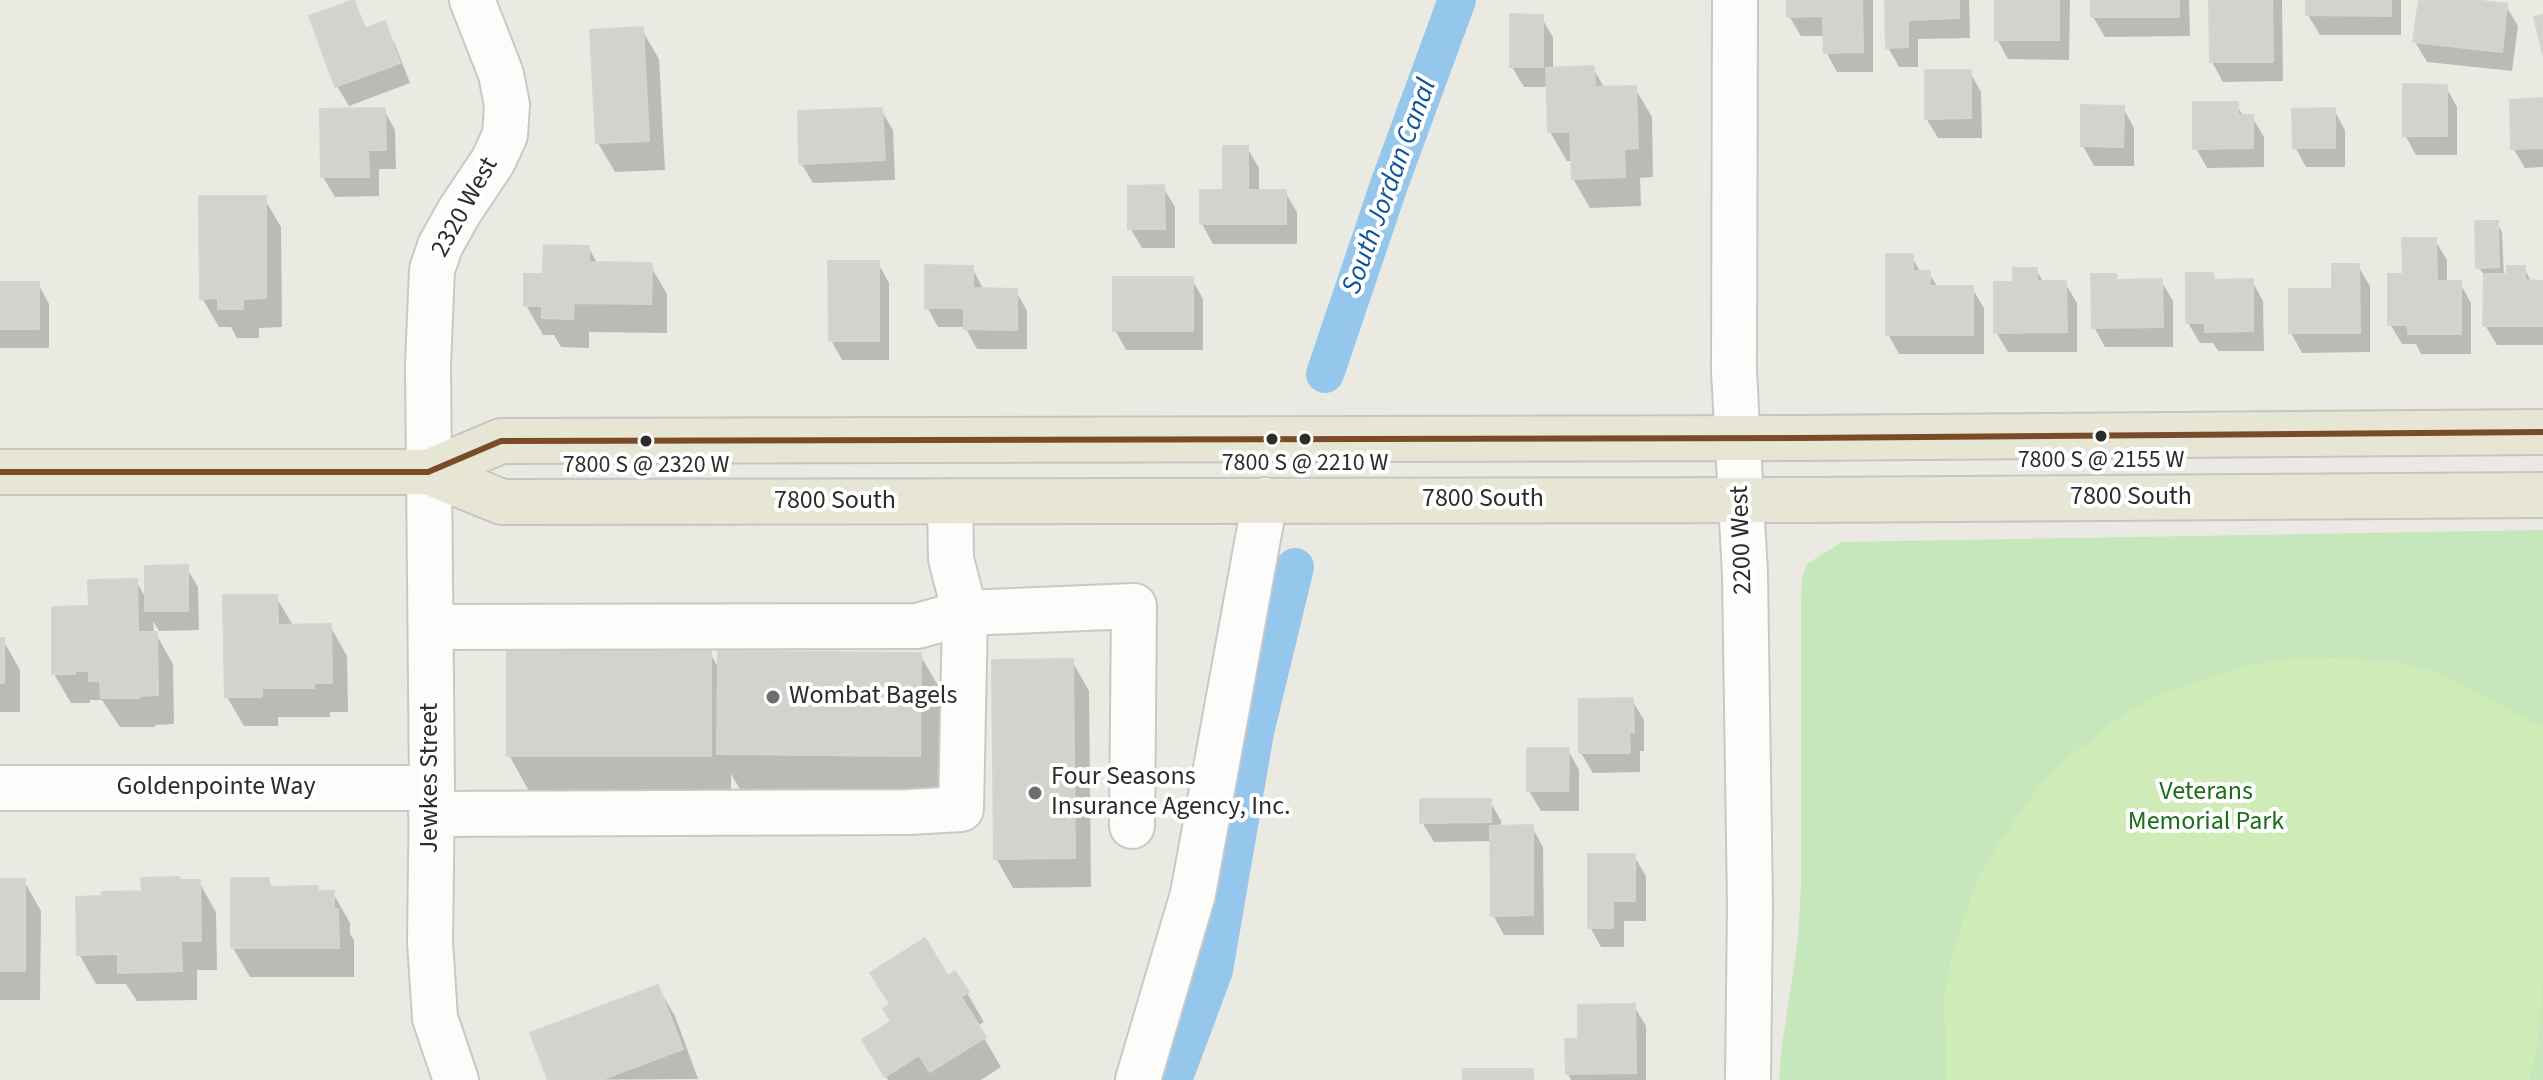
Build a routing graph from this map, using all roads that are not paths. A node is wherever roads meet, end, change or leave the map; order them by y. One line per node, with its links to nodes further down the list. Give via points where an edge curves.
1 (472, 0): 6 (street, 2320 West, via 501,74 505,135 440,246 432,270)
2 (1735, 0): 4 (street, 2200 West)
3 (2543, 432): 4 (main road, 7800 South)
4 (1738, 438): 6 (main road, 7800 South, via 501,441); 9 (street, 2200 West)
5 (0, 472): 6 (main road, 7800 South)
6 (428, 472): 10 (main road, 7800 South, via 502,502); 12 (street, Jewkes Street)
7 (2543, 495): 9 (main road, 7800 South)
8 (1265, 500): 9 (main road, 7800 South); 10 (main road, 7800 South); 17 (street, via 1193,894)
9 (1741, 500): 18 (street, 2200 West, via 1750,905)
10 (950, 502): 11 (street, via 951,559)
11 (965, 613): 12 (street, via 917,626); 14 (street, Goldenpointe Way, via 961,809 892,812); 15 (street, via 1134,606)
12 (431, 627): 14 (street, Jewkes Street)
13 (0, 788): 14 (street, Goldenpointe Way)
14 (432, 801): 16 (street, Jewkes Street, via 435,1018)
15 (1132, 826)
16 (456, 1080)
17 (1138, 1080)
18 (1748, 1080)

